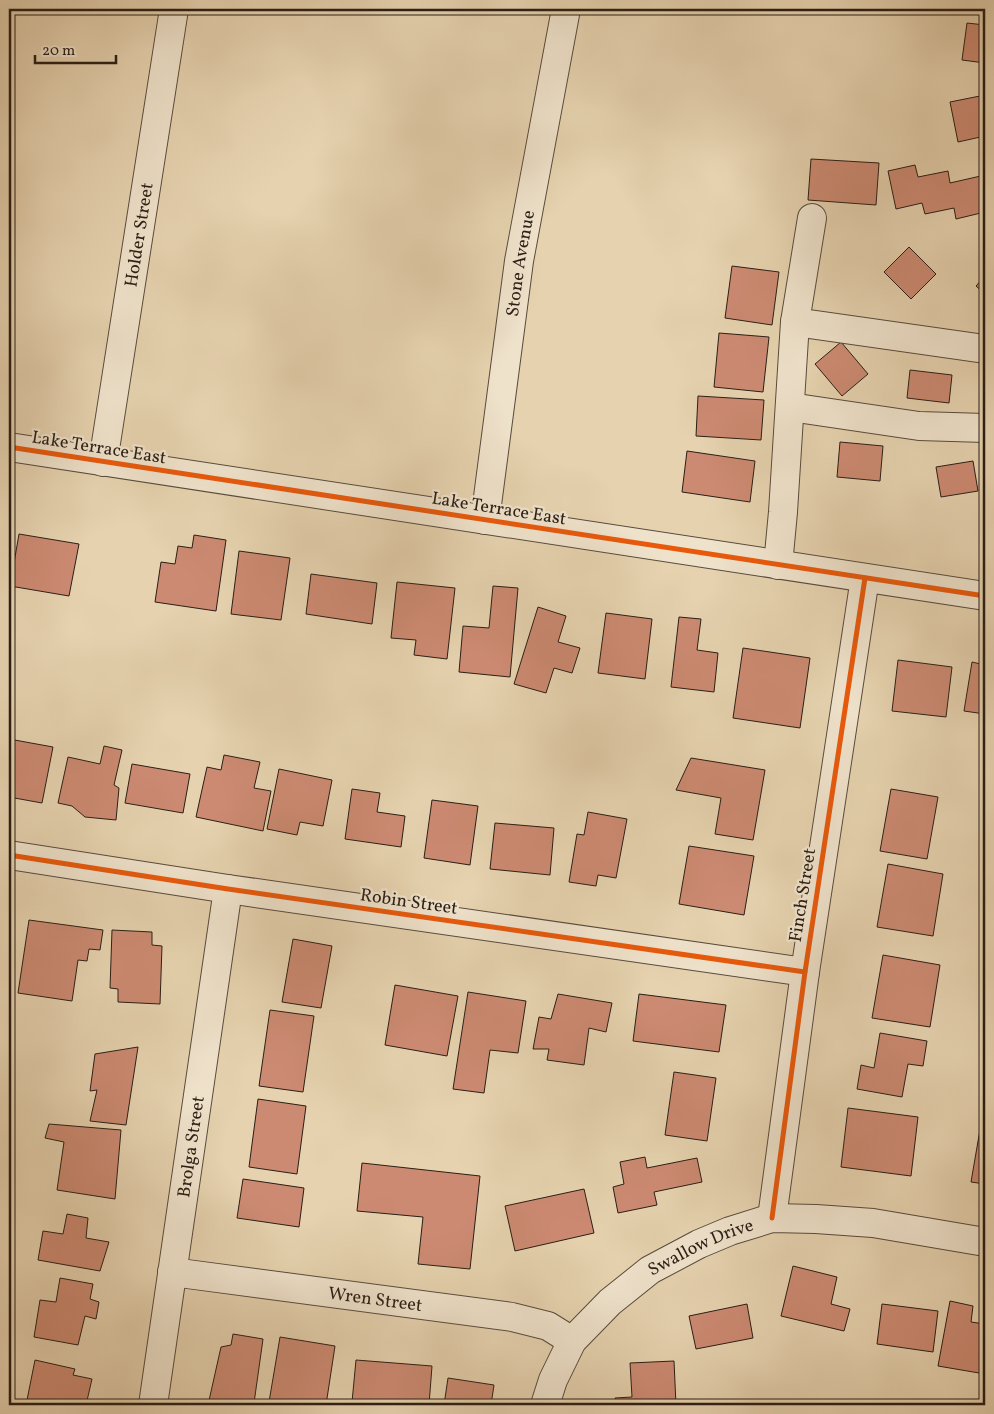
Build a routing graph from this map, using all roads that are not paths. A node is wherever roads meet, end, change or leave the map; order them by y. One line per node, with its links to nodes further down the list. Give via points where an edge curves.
1 (174, 9): 9 (street, Holder Street)
2 (566, 9): 10 (street, Stone Avenue, via 519,261)
3 (812, 218): 4 (street)
4 (796, 322): 5 (street); 6 (street)
5 (985, 349)
6 (790, 407): 7 (street, via 919,426); 11 (street)
7 (985, 428)
8 (9, 447): 9 (street, Lake Terrace East)
9 (103, 462): 10 (street, Lake Terrace East)
10 (485, 520): 11 (street, Lake Terrace East)
11 (778, 565): 12 (street, Lake Terrace East)
12 (864, 578): 13 (street, Lake Terrace East); 16 (street, Finch Street)
13 (985, 596)
14 (9, 855): 15 (street, Robin Street)
15 (228, 889): 16 (street, Robin Street); 19 (street, Brolga Street)
16 (805, 972): 17 (street, Finch Street)
17 (772, 1218): 18 (street, Swallow Drive, via 873,1223); 20 (street, Swallow Drive, via 699,1244 650,1270 610,1302)
18 (985, 1242)
19 (172, 1272): 20 (street, Wren Street, via 512,1317 548,1326); 21 (street, Brolga Street)
20 (572, 1341): 22 (street, Swallow Drive)
21 (153, 1405)
22 (545, 1405)

